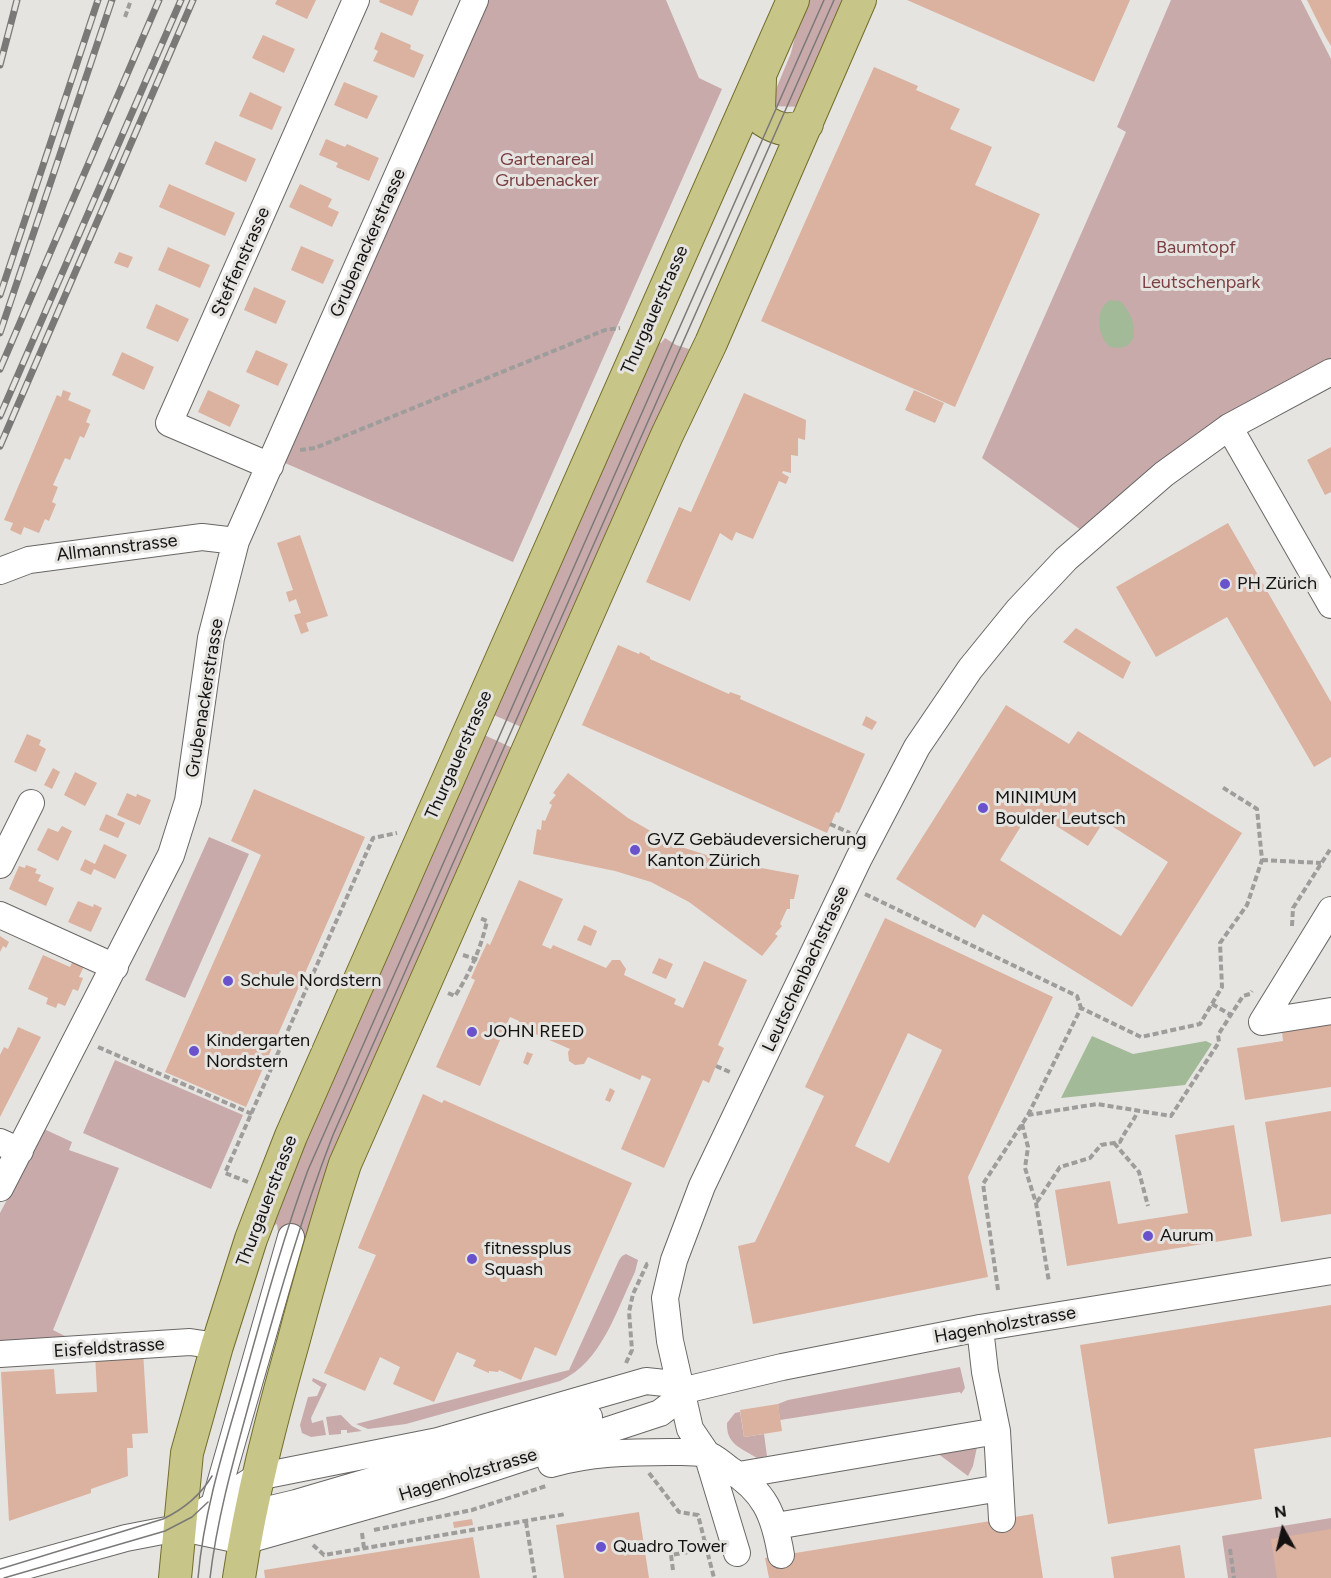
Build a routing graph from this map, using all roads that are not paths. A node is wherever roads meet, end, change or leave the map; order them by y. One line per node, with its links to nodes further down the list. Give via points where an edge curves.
1 (356, 0): 9 (street, Steffenstrasse, via 169,423)
2 (475, 0): 9 (street, Grubenackerstrasse)
3 (794, 0): 5 (main road, Thurgauerstrasse)
4 (860, 0): 6 (main road)
5 (760, 75): 6 (main road, via 759,109 764,120 785,130); 24 (main road, Thurgauerstrasse, via 291,1136 251,1239)
6 (807, 124): 34 (main road, via 345,1164)
7 (1331, 372): 8 (street, Leutschenbachstrasse)
8 (1229, 427): 12 (street); 26 (street, Leutschenbachstrasse, via 1164,474 1066,559 970,669 917,747 859,858 695,1204 674,1260 665,1298)
9 (275, 455): 10 (street, Grubenackerstrasse)
10 (236, 541): 11 (street, Allmannstrasse, via 202,537 29,560); 17 (street, Grubenackerstrasse, via 211,638 188,801 171,855)
11 (0, 571)
12 (1331, 605)
13 (31, 803): 14 (street)
14 (0, 865)
15 (1331, 910): 18 (street, via 1262,1022)
16 (0, 915): 17 (street)
17 (114, 967): 19 (street, Grubenackerstrasse)
18 (1331, 1011)
19 (10, 1146): 20 (street, Grubenackerstrasse)
20 (0, 1188)
21 (291, 1237): 36 (street)
22 (1331, 1271): 23 (street, Hagenholzstrasse)
23 (980, 1328): 26 (street, Hagenholzstrasse); 30 (street)
24 (217, 1346): 25 (street, Eisfeldstrasse, via 190,1342); 39 (main road, Thurgauerstrasse, via 187,1453)
25 (0, 1354)
26 (681, 1391): 27 (street, via 646,1380); 29 (street, Hagenholzstrasse, via 660,1413); 31 (street, Leutschenbachstrasse, via 690,1429)
27 (610, 1392): 28 (street); 34 (street, via 438,1441)
28 (588, 1417): 29 (street); 40 (street, Hagenholzstrasse, via 367,1483)
29 (621, 1425): 33 (street, Hagenholzstrasse)
30 (997, 1431): 32 (street); 35 (street)
31 (707, 1454): 32 (street); 33 (street, via 629,1451 590,1455 518,1474); 41 (street)
32 (739, 1475): 38 (street, via 759,1493)
33 (471, 1476): 40 (street, Hagenholzstrasse)
34 (257, 1477): 36 (street); 40 (main road)
35 (1000, 1488): 37 (street); 38 (street)
36 (214, 1505): 39 (street)
37 (1002, 1519)
38 (776, 1526): 42 (street)
39 (180, 1527): 40 (street); 43 (street); 44 (main road, Thurgauerstrasse)
40 (247, 1528): 45 (main road)
41 (737, 1553)
42 (781, 1555)
43 (0, 1573)
44 (176, 1578)
45 (239, 1578)

